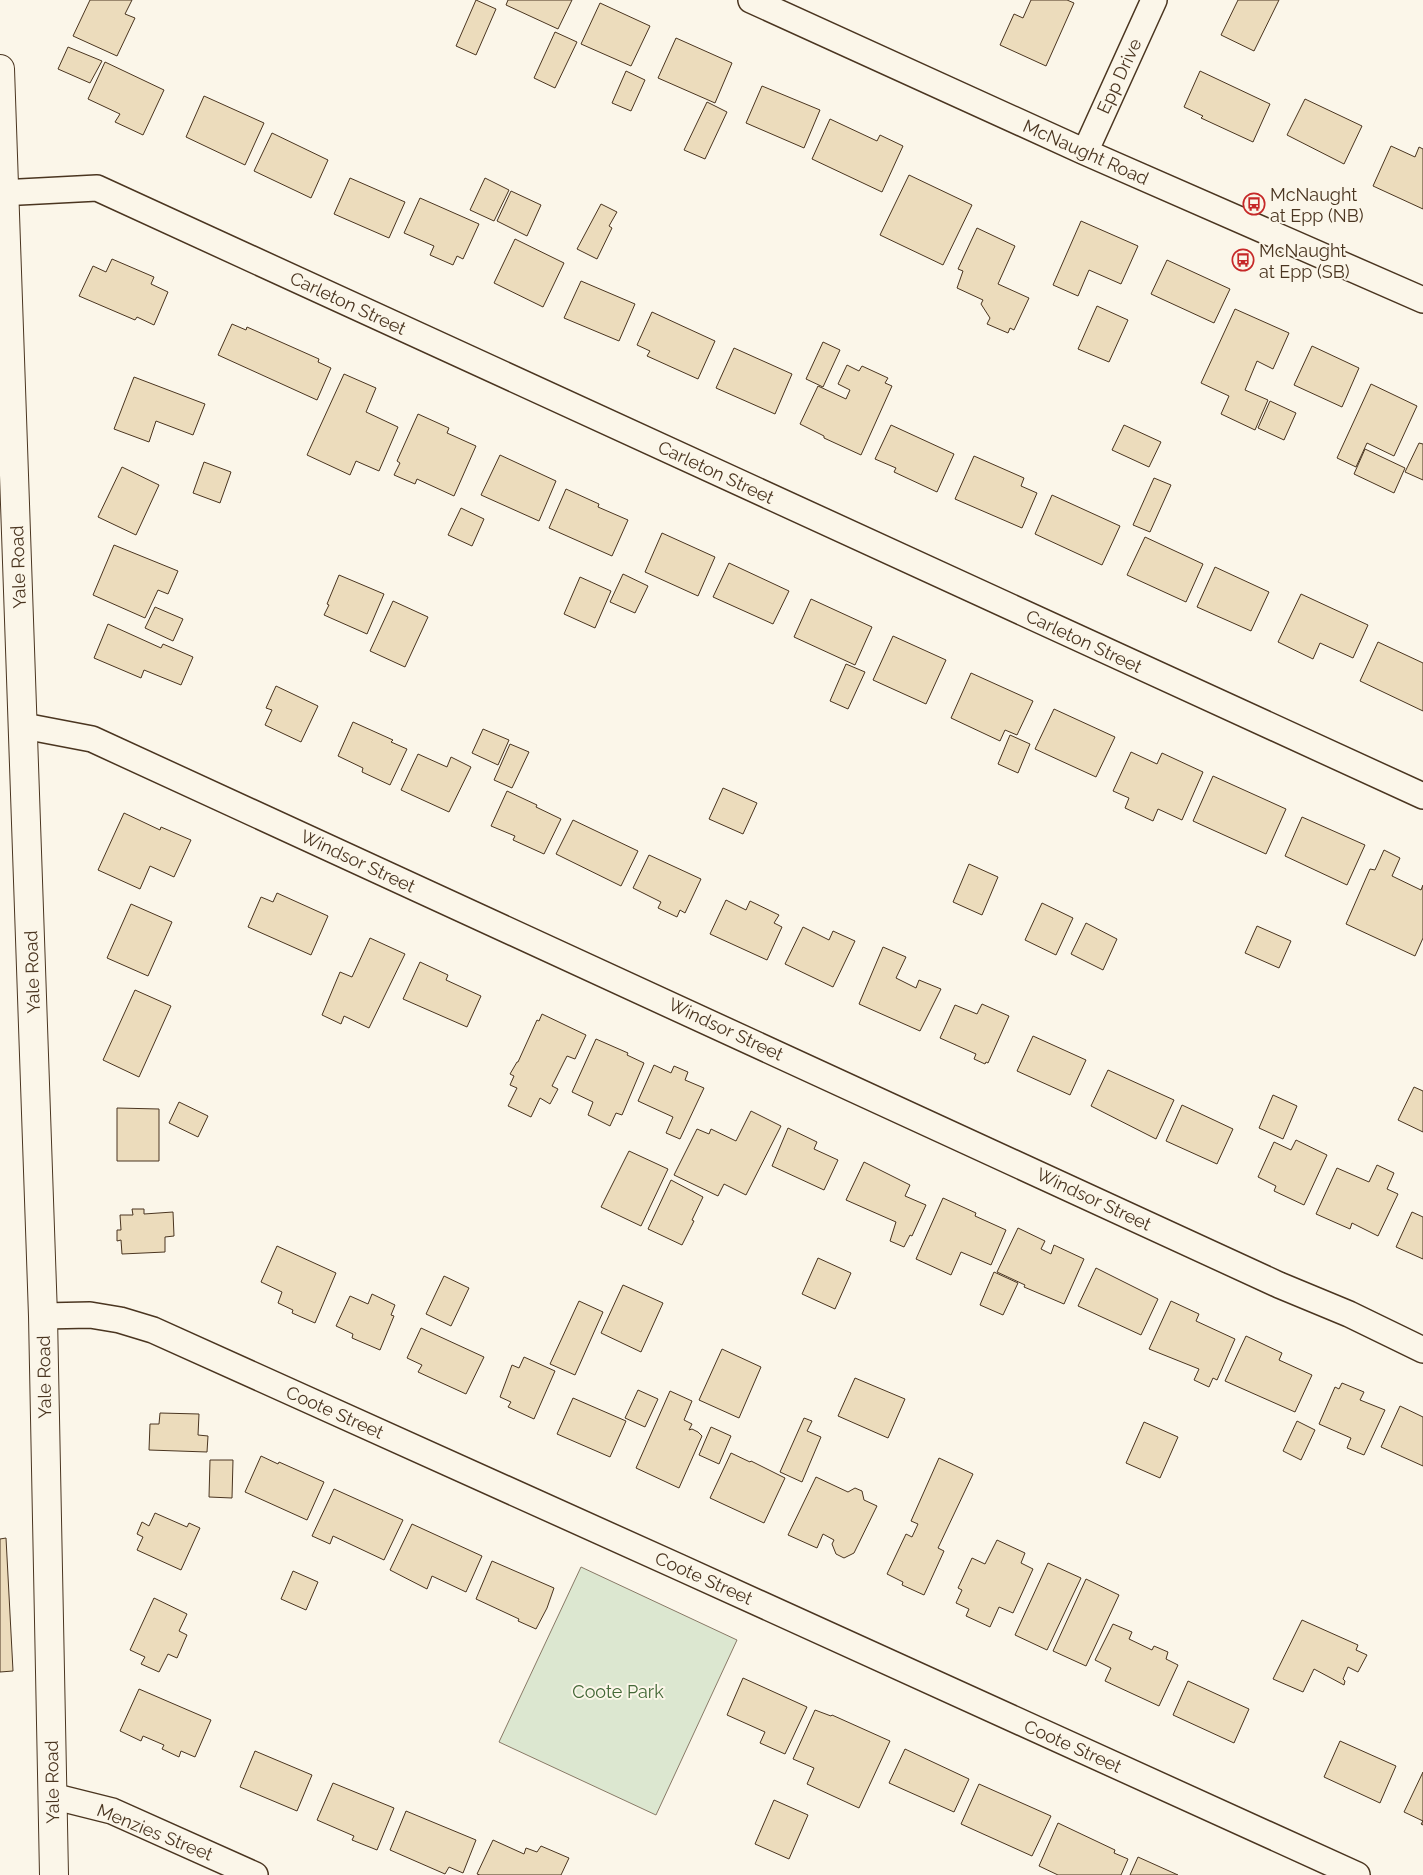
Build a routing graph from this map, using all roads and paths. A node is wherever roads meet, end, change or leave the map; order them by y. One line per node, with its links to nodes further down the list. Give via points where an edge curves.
1 (751, 0): 4 (street, McNaught Road)
2 (1154, 0): 4 (street, Epp Drive)
3 (0, 69): 5 (main road, Yale Road)
4 (1085, 152): 6 (street, McNaught Road)
5 (2, 193): 7 (main road, Yale Road); 8 (street, Carleton Street, via 96,188)
6 (1423, 300)
7 (24, 726): 9 (main road, Yale Road); 10 (street, Windsor Street, via 92,739)
8 (1423, 796)
9 (43, 1316): 11 (main road, Yale Road); 14 (street, Coote Street, via 90,1315 154,1330)
10 (1423, 1350)
11 (52, 1796): 12 (main road, Yale Road); 13 (street, Menzies Street, via 112,1811)
12 (54, 1875)
13 (255, 1875)
14 (1356, 1875)

